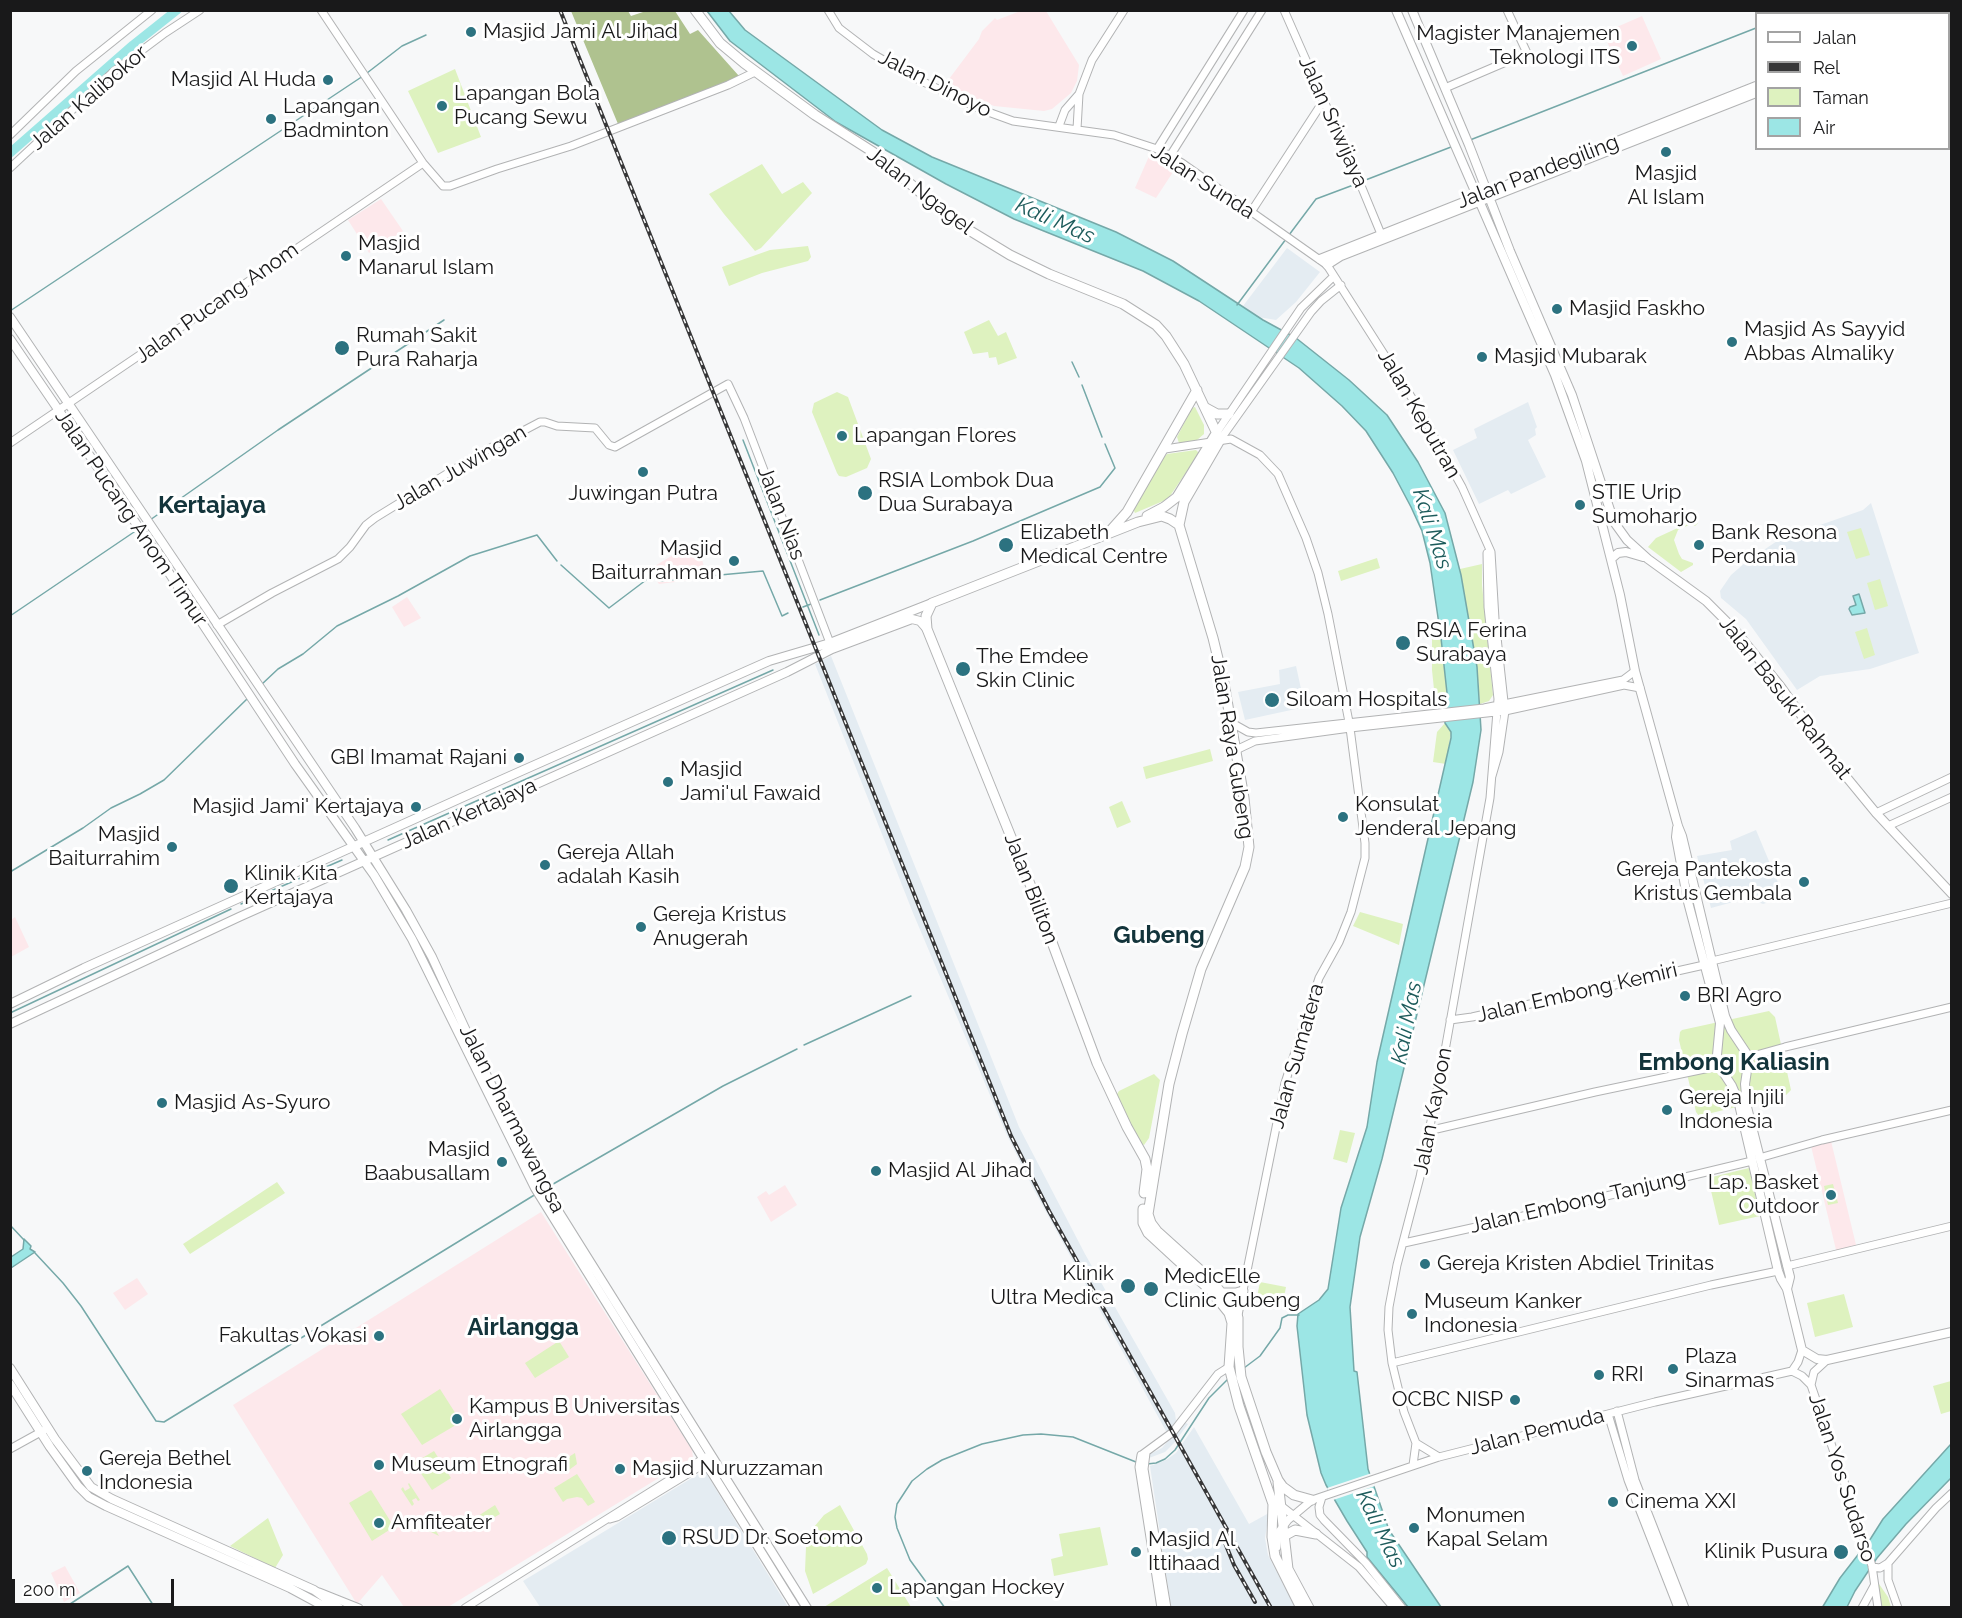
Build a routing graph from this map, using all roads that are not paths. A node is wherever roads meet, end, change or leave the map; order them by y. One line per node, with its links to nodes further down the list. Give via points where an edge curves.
1 (152, 10): 26 (street, via 76,71)
2 (200, 10): 30 (street, Jalan Kalibokor, via 112,72)
3 (321, 10): 29 (street)
4 (696, 10): 17 (highway, Jalan Ngagel, via 720,43)
5 (828, 10): 24 (street, Jalan Dinoyo, via 835,24 853,40 911,76 999,116)
6 (1124, 10): 21 (street, via 1095,55)
7 (1244, 10): 13 (street)
8 (1262, 10): 14 (street)
9 (1284, 10): 22 (street, Jalan Sriwijaya)
10 (1396, 10): 32 (main road)
11 (1412, 10): 19 (main road, Jalan Basuki Rahmat)
12 (1507, 10): 19 (street, via 1527,53)
13 (1231, 31): 14 (street, via 1236,37); 15 (street)
14 (1246, 37): 16 (street)
15 (1224, 43): 16 (street); 27 (street)
16 (1238, 51): 28 (street)
17 (755, 72): 29 (street, via 609,133 450,186 440,185); 44 (highway, Jalan Ngagel, via 873,152 935,207 969,231 1026,263 1149,319 1179,354)
18 (1755, 86): 23 (main road, Jalan Pandegiling)
19 (1445, 88): 31 (main road, Jalan Basuki Rahmat)
20 (1755, 93): 23 (main road, Jalan Pandegiling)
21 (1079, 94): 24 (street, via 1065,110); 25 (street)
22 (1324, 99): 33 (street); 34 (street, Jalan Sriwijaya)
23 (1690, 116): 31 (main road, Jalan Pandegiling)
24 (1059, 126): 25 (street, Jalan Dinoyo)
25 (1077, 129): 27 (street, Jalan Sunda)
26 (10, 135)
27 (1157, 149): 28 (street, Jalan Sunda)
28 (1170, 156): 33 (street, Jalan Sunda)
29 (423, 163): 45 (street, Jalan Pucang Anom)
30 (10, 168)
31 (1489, 195): 32 (main road, Jalan Pandegiling); 59 (main road, Jalan Basuki Rahmat, via 1578,409 1614,522)
32 (1479, 198): 34 (main road, Jalan Pandegiling); 36 (main road, Jalan Pandegiling); 58 (main road, via 1577,432)
33 (1251, 212): 35 (street, Jalan Sunda)
34 (1381, 234): 35 (main road, Jalan Pandegiling)
35 (1320, 259): 36 (street, Jalan Sunda)
36 (1327, 265): 37 (street, Jalan Sunda)
37 (1334, 276): 38 (street, Jalan Keputran); 40 (street, via 1309,299)
38 (1341, 285): 40 (street); 57 (street, Jalan Keputran, via 1425,419 1462,487)
39 (10, 317): 45 (main road, Jalan Pucang Anom Timur)
40 (1292, 331): 42 (street)
41 (10, 339): 47 (main road, Jalan Pucang Anom Timur)
42 (1275, 355): 48 (street); 49 (street)
43 (728, 384): 62 (street, Jalan Juwingan, via 615,447 595,428 540,422 479,454 375,518 338,559); 64 (street, Jalan Nias)
44 (1197, 390): 46 (highway, Jalan Ngagel); 53 (highway)
45 (69, 404): 47 (street, Jalan Pucang Anom); 62 (main road, Jalan Pucang Anom Timur)
46 (1206, 408): 48 (highway, via 1217,414); 50 (highway, Jalan Ngagel)
47 (59, 411): 52 (street, Jalan Pucang Anom); 70 (main road, Jalan Pucang Anom Timur)
48 (1229, 414): 50 (street)
49 (1228, 428): 50 (street); 51 (street, Jalan Sumatera)
50 (1216, 438): 51 (street, Jalan Sumatera); 53 (street, Jalan Sumatera); 54 (highway, via 1176,497); 55 (highway, via 1182,508)
51 (1236, 441): 74 (street, Jalan Sumatera, via 1273,467 1306,538 1328,614)
52 (10, 443)
53 (1164, 449): 56 (highway, via 1127,512)
54 (1138, 522): 55 (highway, via 1162,516); 56 (highway)
55 (1179, 525): 73 (highway, Jalan Raya Gubeng, via 1213,638)
56 (1107, 534): 61 (highway)
57 (1488, 547): 71 (street, Jalan Kayoon, via 1488,607)
58 (1611, 559): 59 (main road, via 1626,552); 60 (main road)
59 (1648, 559): 82 (main road, Jalan Basuki Rahmat, via 1712,606 1739,634)
60 (1620, 595): 66 (main road); 72 (main road, via 1652,713)
61 (933, 603): 63 (highway, via 927,613); 64 (main road, Jalan Kertajaya)
62 (217, 625): 68 (main road, Jalan Pucang Anom Timur)
63 (927, 629): 67 (main road, Jalan Kertajaya, via 920,621 907,620 832,649); 105 (highway, Jalan Biliton, via 1097,1063)
64 (830, 643): 65 (main road, Jalan Kertajaya)
65 (780, 658): 67 (main road, via 788,664); 78 (main road, Jalan Kertajaya)
66 (1635, 671): 69 (main road); 71 (street, via 1623,680)
67 (787, 672): 79 (main road, Jalan Kertajaya)
68 (260, 687): 85 (main road, Jalan Dharmawangsa)
69 (1640, 688): 71 (street, via 1624,685); 72 (main road)
70 (250, 695): 86 (main road, Jalan Dharmawangsa)
71 (1501, 708): 74 (street); 97 (street, Jalan Kayoon, via 1499,752)
72 (1650, 719): 94 (main road, via 1682,836)
73 (1232, 723): 75 (street, via 1248,732); 76 (highway, Jalan Raya Gubeng)
74 (1350, 725): 75 (street); 113 (street, Jalan Sumatera, via 1365,858 1345,928 1319,978 1285,1083)
75 (1281, 734): 76 (street)
76 (1236, 750): 104 (highway, Jalan Raya Gubeng, via 1249,832 1247,859 1198,980 1169,1084)
77 (1952, 777): 81 (street)
78 (500, 782): 79 (main road, via 500,790); 85 (main road, Jalan Kertajaya)
79 (506, 795): 87 (main road, Jalan Kertajaya)
80 (1952, 797): 83 (street)
81 (1899, 802): 82 (street); 83 (street, via 1899,811)
82 (1876, 813): 84 (main road, Jalan Basuki Rahmat)
83 (1908, 816): 84 (street)
84 (1891, 828): 89 (main road); 90 (main road)
85 (364, 842): 86 (main road, Jalan Kertajaya); 87 (main road, Jalan Dharmawangsa)
86 (353, 847): 88 (main road, Jalan Dharmawangsa); 91 (main road, Jalan Kertajaya)
87 (373, 858): 88 (main road, Jalan Kertajaya); 101 (main road, Jalan Dharmawangsa, via 432,957)
88 (363, 862): 93 (main road, Jalan Kertajaya); 101 (main road, Jalan Dharmawangsa, via 412,939)
89 (1952, 889)
90 (1952, 894)
91 (232, 902): 93 (main road, via 239,908); 95 (main road, Jalan Kertajaya)
92 (1952, 903): 94 (street, Jalan Embong Kemiri)
93 (239, 917): 98 (main road, Jalan Kertajaya)
94 (1708, 963): 97 (street, Jalan Embong Kemiri); 99 (main road, via 1728,1023); 100 (main road, via 1720,1023)
95 (10, 1004)
96 (1952, 1007): 99 (street)
97 (1450, 1020): 103 (street, Jalan Kayoon)
98 (10, 1024)
99 (1749, 1057): 106 (main road, via 1745,1092)
100 (1719, 1066): 103 (street); 106 (main road, via 1738,1100)
101 (483, 1076): 107 (main road, Jalan Dharmawangsa)
102 (1952, 1110): 106 (street, Jalan Embong Tanjung)
103 (1428, 1131): 109 (street, Jalan Kayoon)
104 (1160, 1139): 105 (highway, via 1152,1146); 114 (highway, Jalan Sumatera, via 1149,1219)
105 (1139, 1146): 124 (highway, Jalan Sumatera, via 1147,1164 1144,1226 1226,1308 1232,1323)
106 (1755, 1159): 109 (street, Jalan Embong Tanjung); 110 (main road); 111 (main road)
107 (544, 1196): 121 (main road, Jalan Dharmawangsa); 123 (main road, Jalan Dharmawangsa)
108 (1952, 1226): 110 (street)
109 (1404, 1243): 119 (street, Jalan Kayoon, via 1389,1307)
110 (1787, 1266): 112 (main road)
111 (1778, 1271): 112 (main road); 119 (street)
112 (1787, 1289): 117 (main road)
113 (1243, 1291): 114 (highway); 115 (street, Jalan Sumatera)
114 (1223, 1293): 115 (highway, Jalan Sumatera)
115 (1238, 1318): 124 (highway, Jalan Sumatera, via 1239,1363)
116 (1952, 1332): 118 (main road)
117 (1802, 1350): 118 (main road); 122 (street)
118 (1827, 1360): 126 (street, via 1814,1372)
119 (1392, 1363): 130 (street, Jalan Kayoon)
120 (10, 1368): 129 (main road)
121 (659, 1369): 123 (main road); 133 (main road, Jalan Dharmawangsa)
122 (1792, 1371): 126 (street); 127 (street, Jalan Pemuda)
123 (651, 1374): 133 (main road, Jalan Dharmawangsa)
124 (1233, 1374): 135 (highway, Jalan Sumatera); 137 (highway, Jalan Sumatera, via 1254,1454); 146 (street, via 1218,1374 1173,1432 1142,1462)
125 (10, 1384): 129 (main road)
126 (1811, 1385): 153 (street, Jalan Yos Sudarso)
127 (1617, 1411): 128 (street, Jalan Pemuda); 142 (street)
128 (1608, 1414): 132 (street, Jalan Pemuda); 142 (street, via 1628,1480)
129 (44, 1430): 131 (street); 147 (main road, via 92,1487); 148 (main road, via 89,1497)
130 (1416, 1443): 132 (street); 134 (street, Jalan Kayoon)
131 (10, 1449)
132 (1439, 1457): 134 (street, Jalan Pemuda)
133 (709, 1458): 149 (main road, Jalan Dharmawangsa); 160 (street)
134 (1413, 1466): 138 (street, Jalan Pemuda)
135 (1278, 1480): 138 (highway, via 1294,1496); 139 (highway)
136 (1951, 1494): 151 (street)
137 (1272, 1498): 139 (street); 152 (highway, via 1272,1546)
138 (1317, 1498): 140 (street, Jalan Pemuda); 144 (street, via 1320,1515)
139 (1282, 1507): 140 (street); 141 (highway)
140 (1291, 1515): 141 (street, Jalan Pemuda); 143 (street)
141 (1283, 1526): 145 (highway); 152 (street, via 1276,1537)
142 (1652, 1532): 156 (street)
143 (1316, 1534): 145 (highway, via 1295,1530); 150 (street)
144 (1339, 1535): 150 (street); 168 (street)
145 (1284, 1536): 166 (highway, via 1288,1569)
146 (1153, 1538): 163 (street); 164 (street)
147 (211, 1543): 148 (main road); 155 (main road)
148 (207, 1551): 157 (main road)
149 (772, 1560): 161 (main road, Jalan Dharmawangsa); 162 (main road, Jalan Dharmawangsa)
150 (1352, 1561): 167 (street)
151 (1888, 1563): 153 (street); 173 (street, Jalan Yos Sudarso, via 1888,1580)
152 (1279, 1566): 165 (highway)
153 (1872, 1567): 154 (street, Jalan Yos Sudarso)
154 (1874, 1586): 171 (street); 172 (street, Jalan Yos Sudarso)
155 (314, 1590): 158 (main road); 159 (street)
156 (1677, 1596): 169 (street); 170 (street)
157 (327, 1608)
158 (339, 1608)
159 (359, 1608)
160 (465, 1608)
161 (796, 1608)
162 (807, 1608)
163 (1161, 1608)
164 (1167, 1608)
165 (1301, 1608)
166 (1309, 1608)
167 (1394, 1608)
168 (1402, 1608)
169 (1678, 1608)
170 (1685, 1608)
171 (1862, 1608)
172 (1878, 1608)
173 (1898, 1608)

